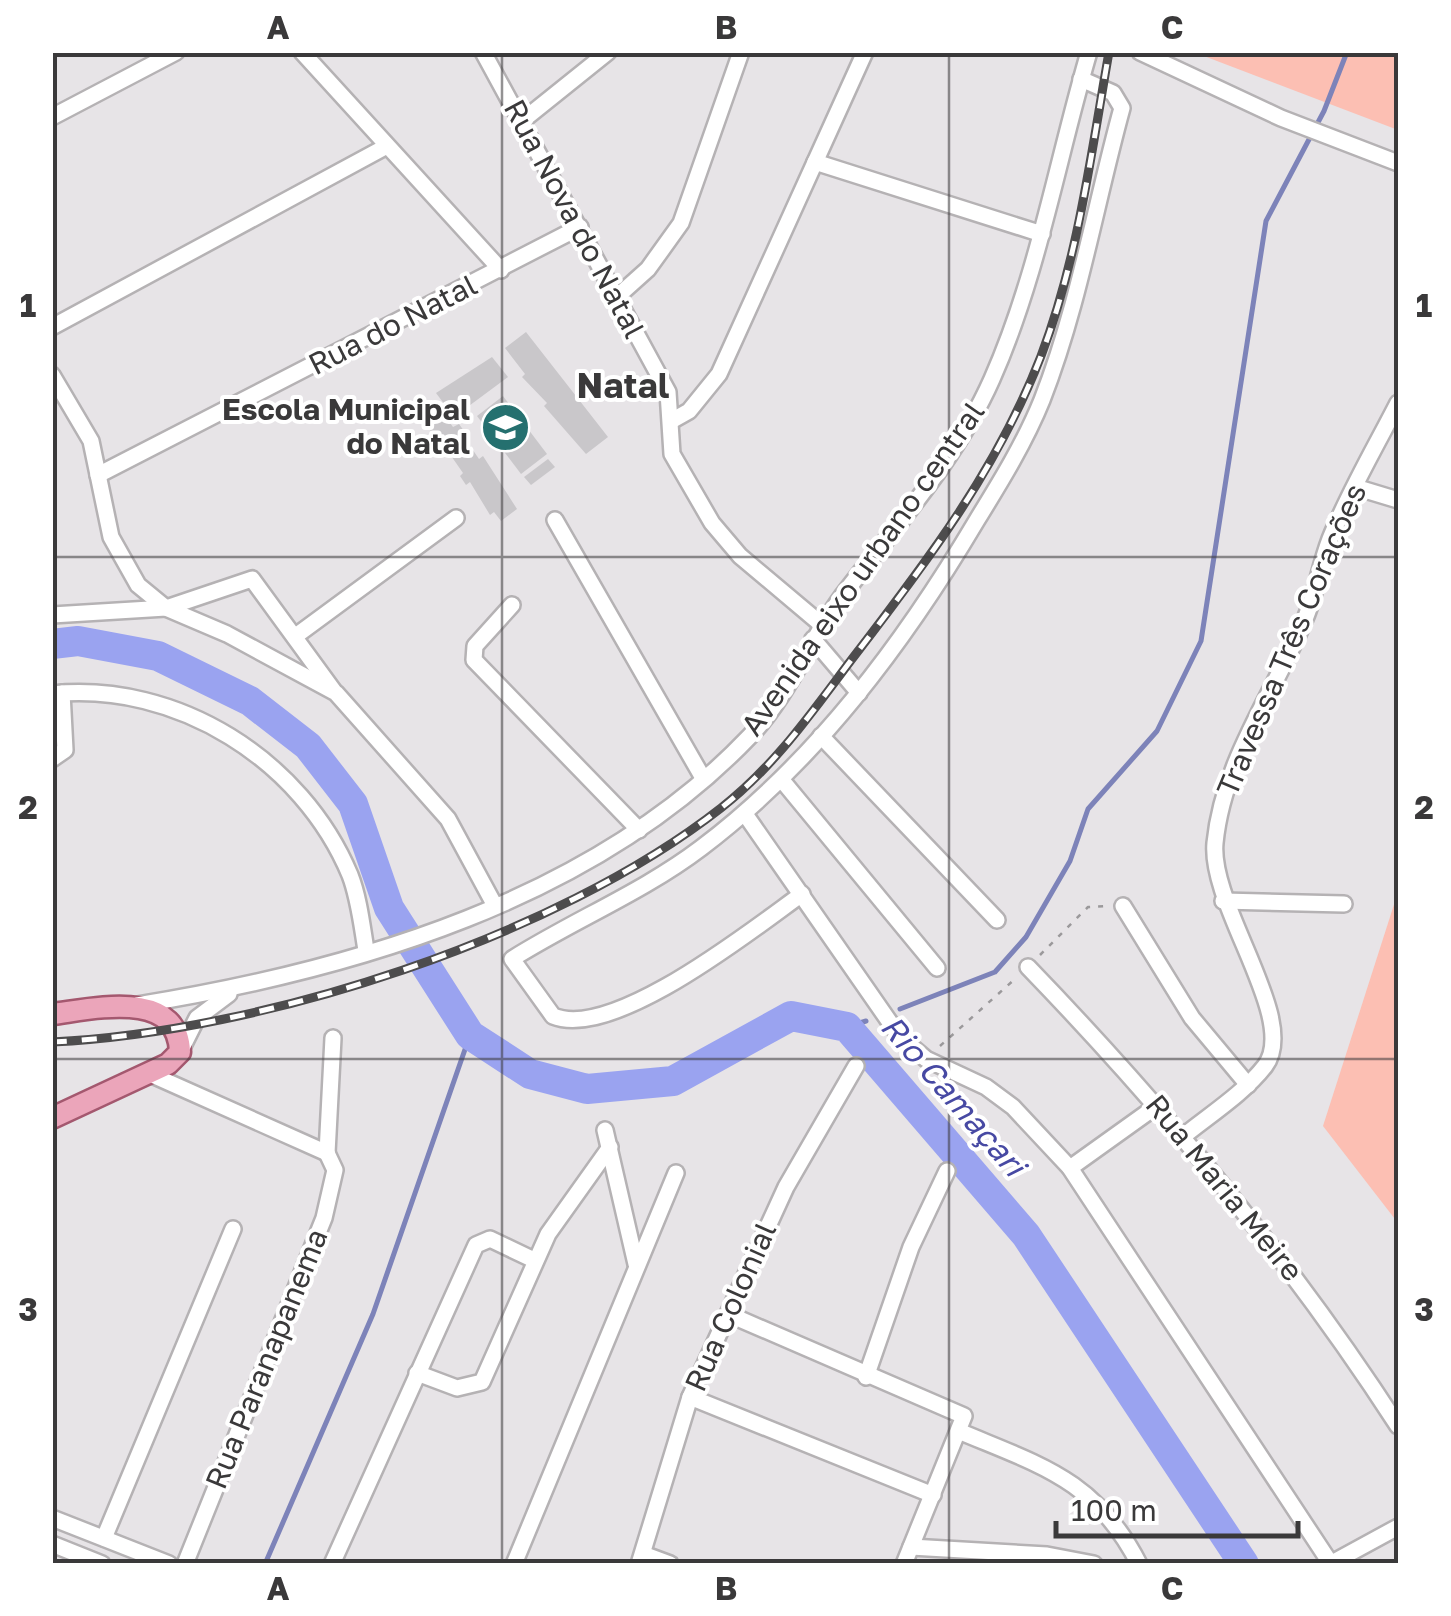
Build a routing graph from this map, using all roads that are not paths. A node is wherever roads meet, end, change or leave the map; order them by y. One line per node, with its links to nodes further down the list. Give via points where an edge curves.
1 (176, 52): 10 (street)
2 (302, 52): 12 (street)
3 (483, 52): 11 (street, Rua Nova do Natal)
4 (608, 52): 11 (street)
5 (740, 52): 18 (street, via 681,223 648,270)
6 (865, 52): 13 (street)
7 (1089, 52): 9 (street, Avenida eixo urbano central)
8 (1140, 52): 14 (street)
9 (1081, 79): 16 (street, Avenida eixo urbano central); 36 (street, via 1113,94 1122,108 1077,298 1041,402 940,582)
10 (52, 117)
11 (522, 120): 15 (street, Rua Nova do Natal)
12 (387, 146): 17 (street); 19 (street)
13 (815, 162): 16 (street); 23 (street, via 719,374)
14 (1398, 163)
15 (580, 227): 17 (street, Rua do Natal); 18 (street, Rua Nova do Natal)
16 (1042, 234): 32 (street, Avenida eixo urbano central, via 982,399 918,500)
17 (501, 270): 24 (street, Rua do Natal)
18 (619, 294): 23 (street, Rua Nova do Natal, via 668,392)
19 (52, 328)
20 (52, 375): 21 (street)
21 (58, 395): 24 (street, via 92,441)
22 (1398, 404): 25 (street, Travessa Três Corações)
23 (673, 420): 32 (street, Rua Nova do Natal, via 672,454 712,523)
24 (98, 475): 30 (street, via 121,558 138,585)
25 (1355, 487): 26 (street); 44 (street, Travessa Três Corações, via 1222,806 1214,846)
26 (1398, 500)
27 (456, 518): 33 (street)
28 (556, 520): 39 (street)
29 (512, 605): 42 (street, via 474,646 474,660)
30 (166, 608): 31 (street); 33 (street, via 252,579); 35 (street)
31 (52, 614)
32 (818, 632): 36 (street, Rua Nova do Natal); 39 (street, Avenida eixo urbano central, via 753,734)
33 (297, 635): 35 (street)
34 (57, 693): 38 (street, via 64,750); 49 (street, via 135,698 186,714 281,772 350,876)
35 (336, 693): 45 (street, via 448,819)
36 (859, 693): 37 (street)
37 (821, 736): 40 (street); 48 (street)
38 (52, 760)
39 (703, 778): 42 (street)
40 (781, 779): 41 (street); 51 (street)
41 (744, 814): 43 (street); 43 (street, via 661,875 512,959 553,1016 587,1019 679,980)
42 (639, 830): 45 (street, via 586,866)
43 (802, 894): 65 (street, via 900,1037 926,1059 1013,1107)
44 (1223, 901): 46 (street); 58 (street, Travessa Três Corações, via 1276,1041)
45 (494, 904): 49 (street)
46 (1344, 904)
47 (1124, 906): 58 (street, via 1192,1018)
48 (998, 920)
49 (374, 948): 52 (street)
50 (1028, 967): 59 (street, Rua Maria Meire)
51 (937, 968)
52 (236, 989): 53 (street); 56 (street, via 197,1018)
53 (133, 1006): 54 (main road); 56 (main road, via 176,1031)
54 (52, 1014)
55 (333, 1038): 64 (street, Rua Paranapanema)
56 (166, 1063): 60 (main road); 64 (street, via 179,1087)
57 (856, 1066): 71 (street, Rua Colonial, via 786,1187)
58 (1248, 1085): 62 (street, Travessa Três Corações)
59 (1158, 1105): 62 (street, Rua Maria Meire); 65 (street)
60 (52, 1118)
61 (604, 1130): 63 (street)
62 (1185, 1135): 76 (street, Rua Maria Meire, via 1302,1282)
63 (610, 1147): 69 (street); 70 (street)
64 (326, 1153): 87 (street, Rua Paranapanema, via 335,1170 324,1218)
65 (1070, 1168): 84 (street)
66 (947, 1171): 73 (street, via 901,1272)
67 (676, 1173): 70 (street)
68 (233, 1229): 80 (street)
69 (534, 1260): 72 (street, via 482,1382 456,1388); 72 (street, via 490,1239 476,1245)
70 (636, 1264): 89 (street)
71 (728, 1314): 73 (street); 74 (street, Rua Colonial)
72 (417, 1373): 88 (street)
73 (866, 1377): 75 (street, via 961,1412)
74 (690, 1396): 77 (street); 83 (street, Rua Colonial)
75 (963, 1426): 77 (street); 93 (street, via 1093,1498 1112,1516)
76 (1398, 1426)
77 (933, 1495): 82 (street)
78 (52, 1518): 80 (street)
79 (1398, 1527): 84 (street)
80 (104, 1538): 86 (street)
81 (52, 1544): 85 (street)
82 (911, 1548): 91 (street); 92 (street)
83 (641, 1559): 90 (street)
84 (1331, 1563)
85 (102, 1564)
86 (169, 1564)
87 (184, 1564)
88 (332, 1564)
89 (514, 1564)
90 (670, 1564)
91 (904, 1564)
92 (1094, 1564)
93 (1138, 1564)

